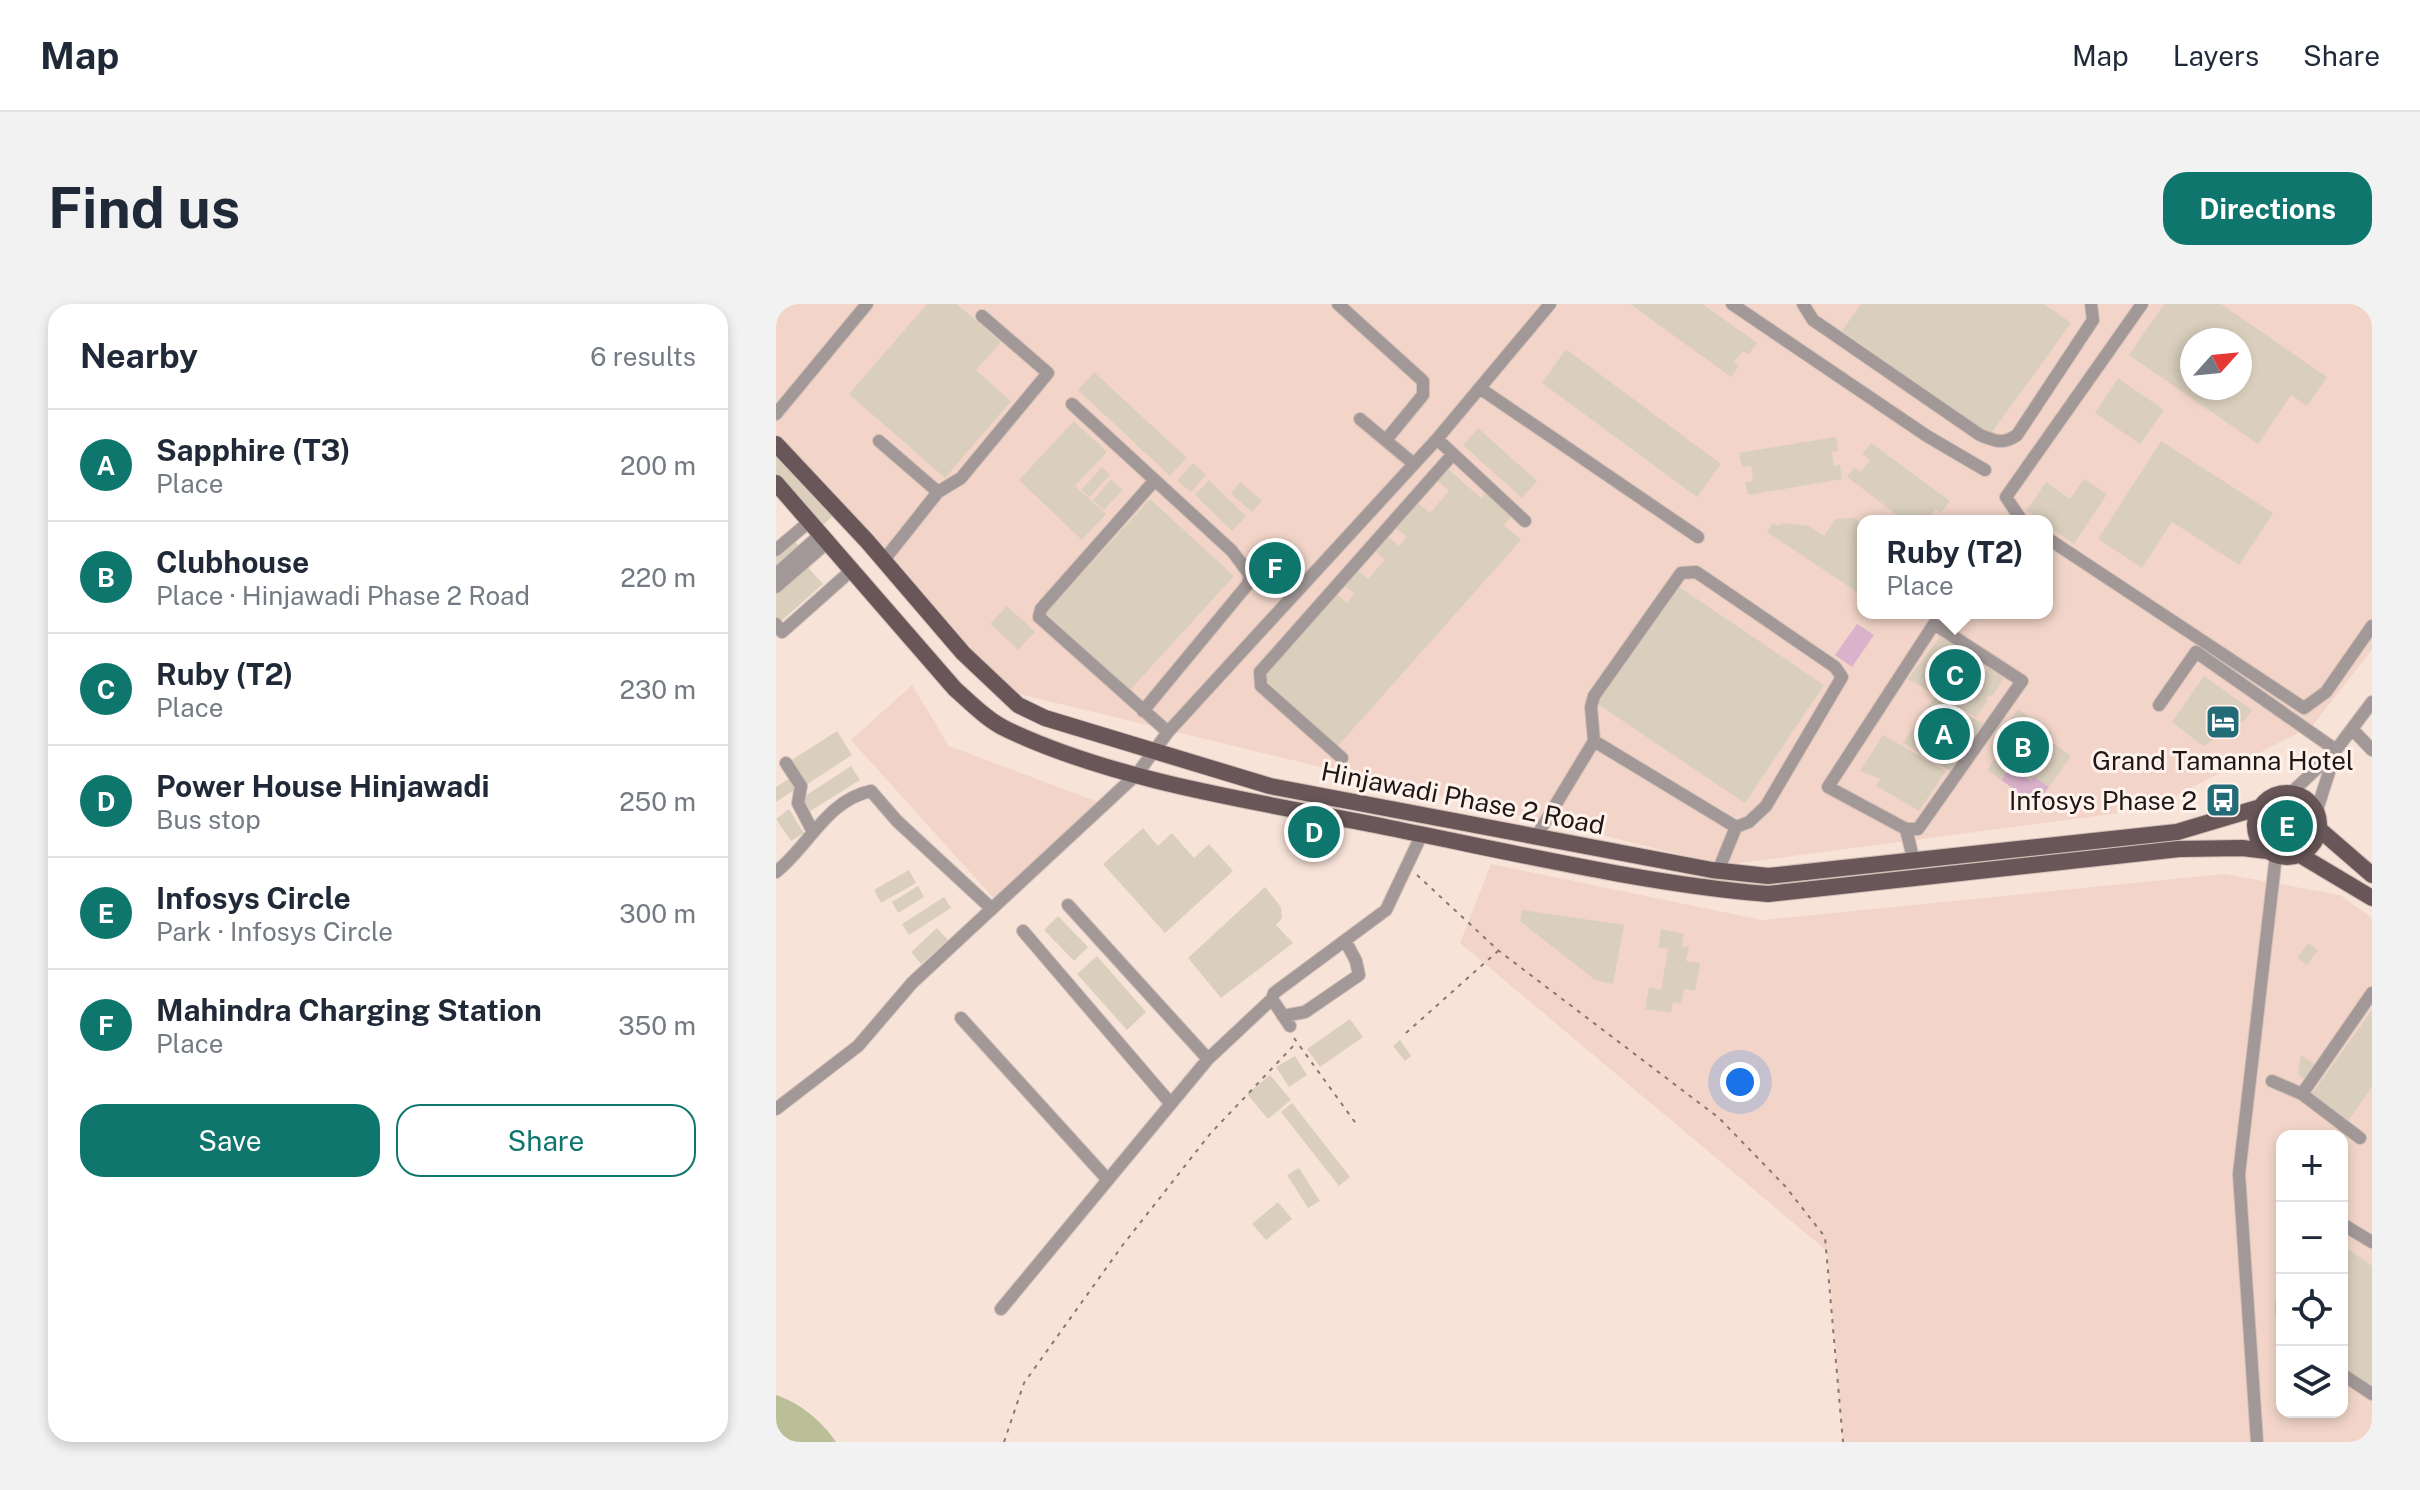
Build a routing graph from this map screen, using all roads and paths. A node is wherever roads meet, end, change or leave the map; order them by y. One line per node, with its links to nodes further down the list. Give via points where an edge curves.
1 (867, 304): 12 (street)
2 (1338, 304): 15 (street, via 1423,381 1423,395)
3 (1529, 304): 8 (street)
4 (1732, 304): 20 (street)
5 (1803, 304): 6 (street, via 1813,320 1997,442 2017,435 2093,320)
6 (2091, 304)
7 (2142, 304): 25 (street, via 2006,497)
8 (1546, 309): 10 (street)
9 (982, 316): 23 (street, via 1048,373 961,478)
10 (1481, 389): 14 (street); 30 (street)
11 (1072, 404): 21 (street)
12 (776, 414)
13 (1360, 419): 15 (street)
14 (1437, 439): 18 (street); 19 (street)
15 (1386, 440): 19 (street)
16 (879, 441): 23 (street)
17 (776, 444): 35 (main road, Hinjawadi Phase 2 Road)
18 (1453, 454): 26 (street); 27 (street)
19 (1414, 464): 24 (street)
20 (1985, 470)
21 (1155, 480): 46 (street, via 1240,559 1251,579); 46 (street, via 1039,617)
22 (779, 492): 28 (main road, Hinjawadi Phase 2 Road)
23 (938, 492): 35 (street)
24 (1366, 513): 27 (street); 34 (street)
25 (2018, 515)
26 (1525, 521)
27 (1385, 530): 36 (street)
28 (820, 532): 29 (street); 32 (street); 37 (main road, Hinjawadi Phase 2 Road); 39 (street)
29 (793, 536): 32 (street); 33 (street)
30 (1698, 537)
31 (2053, 542): 43 (street, via 2304,708 2326,692)
32 (805, 548): 38 (street)
33 (776, 550)
34 (1332, 551): 36 (street); 40 (street)
35 (884, 560): 52 (main road, Hinjawadi Phase 2 Road, via 963,653 1018,705)
36 (1352, 567): 41 (street)
37 (853, 569): 42 (street, via 782,632); 55 (main road, Hinjawadi Phase 2 Road, via 955,689 1004,728)
38 (776, 574)
39 (776, 587)
40 (1289, 598): 41 (street); 48 (street)
41 (1310, 614): 53 (street, via 1260,672 1259,681)
42 (776, 624)
43 (2372, 626)
44 (2372, 702): 47 (street)
45 (2159, 705): 50 (street, via 2196,652)
46 (1143, 711): 48 (street)
47 (2352, 729): 50 (street); 51 (street)
48 (1168, 732): 52 (street)
49 (1594, 741): 59 (street); 59 (street, via 1594,696 1676,577 1696,572 1835,667 1842,677 1766,806); 63 (street)
50 (2336, 750): 56 (street); 58 (street)
51 (2372, 750)
52 (1152, 753): 55 (street); 63 (main road, Hinjawadi Phase 2 Road, via 1270,786)
53 (1342, 758)
54 (786, 763): 61 (street, via 801,786 798,803)
55 (1137, 774): 62 (main road, Hinjawadi Phase 2 Road); 74 (street)
56 (2290, 794): 57 (main road, via 2274,796); 58 (main road, via 2306,800)
57 (2261, 807): 64 (main road, via 2256,830); 66 (main road, Hinjawadi Phase 2 Road, via 2177,832)
58 (2317, 821): 65 (main road, via 2313,844); 70 (main road)
59 (1736, 827): 69 (street)
60 (1906, 829): 60 (street, via 1828,787 1934,624 2022,681 1918,829); 66 (street)
61 (813, 832): 68 (street); 74 (street, via 857,794 871,791)
62 (1422, 834): 67 (street); 71 (main road, Hinjawadi Phase 2 Road)
63 (1536, 837): 69 (main road, Hinjawadi Phase 2 Road)
64 (2272, 853): 65 (main road); 71 (main road, Hinjawadi Phase 2 Road, via 2179,849 1806,892); 97 (street, via 2239,1174)
65 (2300, 855): 72 (main road)
66 (1914, 862): 69 (main road, Hinjawadi Phase 2 Road, via 1805,874)
67 (1407, 866): 76 (street, via 1386,910); 77 (path)
68 (776, 872)
69 (1724, 872): 71 (main road)
70 (2372, 875)
71 (1726, 890)
72 (2372, 898)
73 (1068, 905): 82 (street)
74 (992, 909): 86 (street, via 912,983 858,1046)
75 (1023, 931): 85 (street)
76 (1346, 942): 79 (street); 79 (street, via 1359,975 1287,1021)
77 (1499, 951): 81 (path); 96 (path, via 1719,1118 1825,1237)
78 (2372, 993): 84 (street)
79 (1272, 999): 82 (street)
80 (961, 1018): 89 (street)
81 (1406, 1033)
82 (1208, 1059): 85 (street)
83 (2272, 1081): 84 (street)
84 (2302, 1094): 88 (street)
85 (1171, 1104): 89 (street)
86 (776, 1109)
87 (1357, 1125): 95 (path, via 1296,1043 1210,1134 1122,1246 1024,1383)
88 (2360, 1138)
89 (1108, 1180): 92 (street)
90 (2348, 1228): 91 (street)
91 (2372, 1242)
92 (1001, 1309)
93 (2348, 1378): 94 (street)
94 (2372, 1394)
95 (1004, 1442)
96 (1843, 1442)
97 (2257, 1442)

